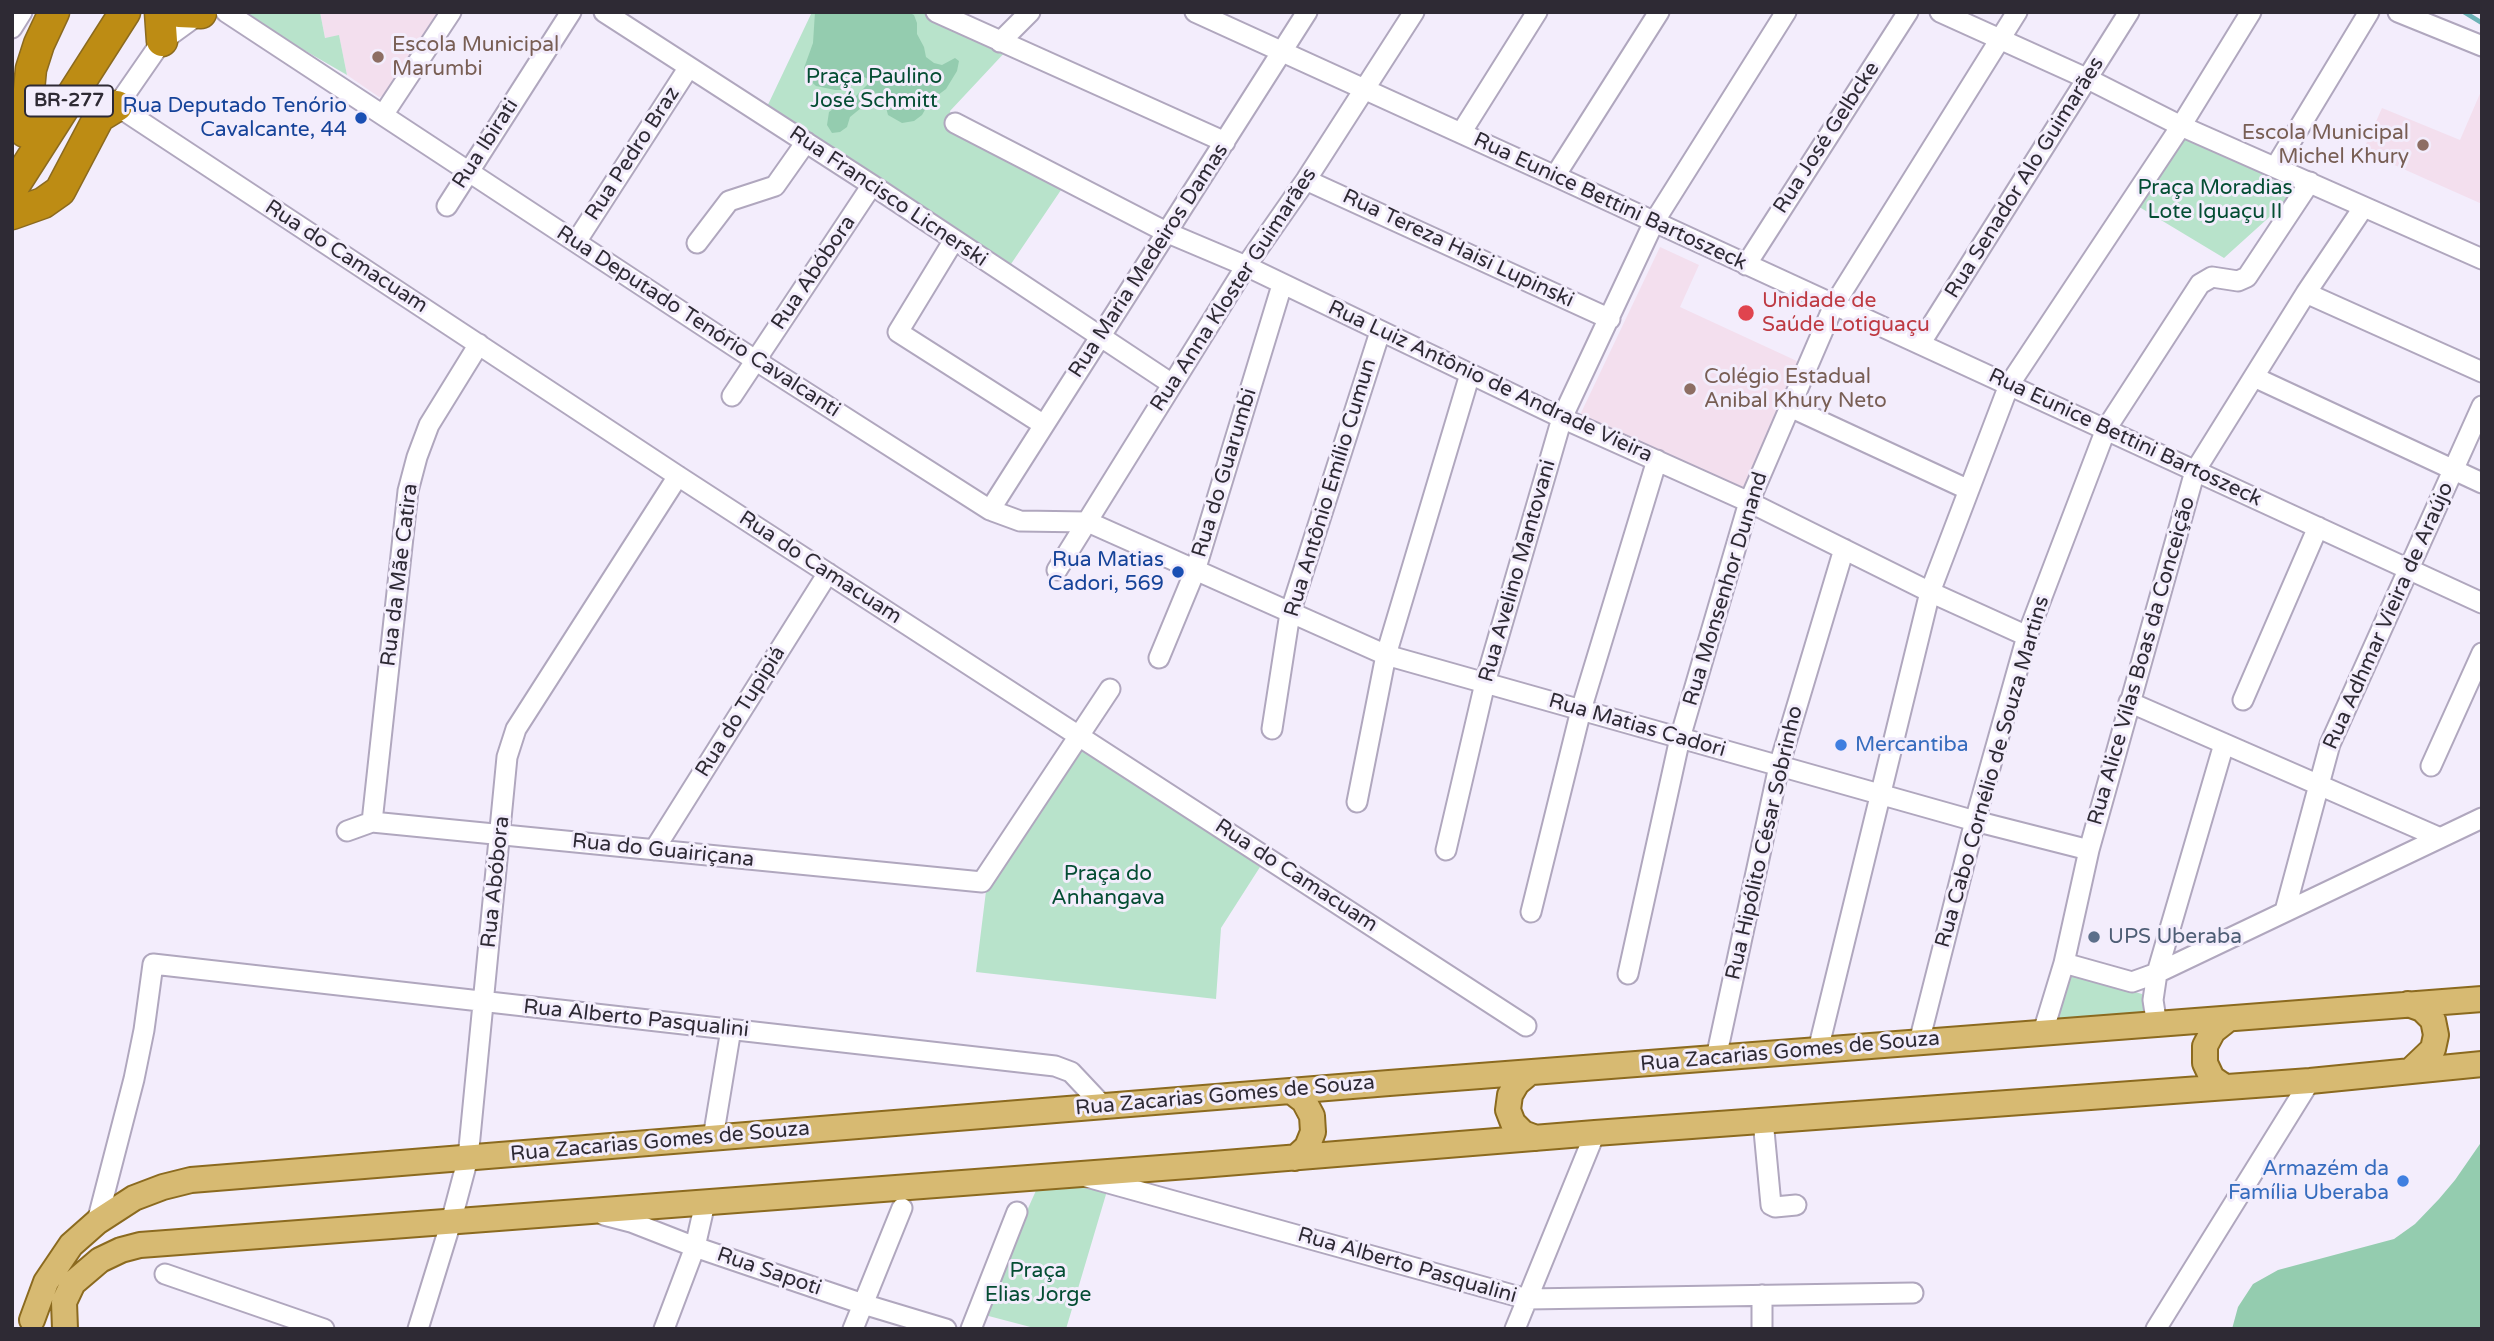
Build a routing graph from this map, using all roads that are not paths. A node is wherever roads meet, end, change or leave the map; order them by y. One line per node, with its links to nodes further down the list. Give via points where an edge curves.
1 (22, 12): 27 (street)
2 (54, 12): 40 (highway, via 31,69)
3 (101, 12): 40 (highway, BR-277)
4 (125, 12): 49 (highway, BR-277)
5 (179, 12): 25 (highway)
6 (226, 12): 36 (street, Rua Deputado Tenório Cavalcanti)
7 (451, 12): 36 (street)
8 (571, 12): 44 (street, Rua Ibirati)
9 (604, 12): 32 (street, Rua Francisco Licnerski)
10 (936, 12): 29 (street)
11 (1030, 12): 29 (street)
12 (1195, 12): 31 (street, Rua Eunice Bettini Bartoszeck)
13 (1307, 12): 31 (street, Rua Maria Medeiros Damas)
14 (1414, 12): 34 (street, Rua Anna Kloster Guimarães)
15 (1537, 12): 39 (street)
16 (1659, 12): 45 (street)
17 (1786, 12): 53 (street, Rua Avelino Mantovani)
18 (1908, 12): 59 (street, Rua José Gelbcke)
19 (1940, 12): 28 (street)
20 (2017, 12): 28 (street, Rua Monsenhor Dunand)
21 (2129, 12): 33 (street, Rua Senador Alo Guimarães)
22 (2251, 12): 38 (street)
23 (2369, 12): 43 (street)
24 (2398, 12): 30 (street)
25 (201, 13): 26 (street)
26 (161, 27): 35 (street)
27 (12, 28)
28 (1999, 40): 33 (street); 63 (street, Rua Monsenhor Dunand)
29 (1000, 41): 42 (street)
30 (2482, 46)
31 (1282, 52): 34 (street, Rua Eunice Bettini Bartoszeck); 42 (street, Rua Maria Medeiros Damas)
32 (689, 67): 41 (street, Rua Francisco Licnerski); 56 (street, Rua Pedro Braz)
33 (2088, 79): 38 (street); 68 (street, Rua Senador Alo Guimarães)
34 (1365, 89): 39 (street, Rua Eunice Bettini Bartoszeck); 46 (street, Rua Anna Kloster Guimarães)
35 (117, 106): 52 (highway, via 99,117 60,191); 67 (street, Rua do Camacuam)
36 (383, 115): 44 (street, Rua Deputado Tenório Cavalcanti)
37 (955, 123): 54 (street, Rua Luiz Antônio de Andrade Vieira)
38 (2181, 126): 43 (street); 74 (street)
39 (1461, 133): 45 (street, Rua Eunice Bettini Bartoszeck)
40 (19, 142)
41 (806, 142): 48 (street, Rua Francisco Licnerski); 57 (street, via 775,186 729,201)
42 (1225, 142): 54 (street, Rua Maria Medeiros Damas)
43 (2276, 166): 47 (street)
44 (468, 171): 50 (street, Rua Ibirati); 56 (street, Rua Deputado Tenório Cavalcanti)
45 (1555, 176): 53 (street, Rua Eunice Bettini Bartoszeck)
46 (1306, 180): 60 (street, Rua Anna Kloster Guimarães); 64 (street, Rua Tereza Haisi Lupinski)
47 (2310, 182): 51 (street); 80 (street, Rua Cabo Cornélio de Souza Martins, via 2248,277 2238,281 2212,277 2200,284)
48 (872, 185): 55 (street, Rua Francisco Licnerski); 69 (street, Rua Abóbora)
49 (12, 189)
50 (447, 206)
51 (2363, 208): 58 (street); 62 (street, Rua Alice Vilas Boas da Conceição)
52 (12, 214)
53 (1654, 222): 59 (street, Rua Eunice Bettini Bartoszeck); 64 (street, Rua Avelino Mantovani)
54 (1168, 233): 60 (street, Rua Luiz Antônio de Andrade Vieira); 66 (street, Rua Maria Medeiros Damas)
55 (954, 240): 66 (street, Rua Francisco Licnerski); 79 (street, via 898,332)
56 (576, 242): 69 (street, Rua Deputado Tenório Cavalcanti)
57 (697, 243)
58 (2482, 259)
59 (1746, 265): 63 (street, Rua Eunice Bettini Bartoszeck)
60 (1246, 266): 61 (street, Rua Luiz Antônio de Andrade Vieira); 73 (street, Rua Anna Kloster Guimarães)
61 (1282, 285): 65 (street, Rua Luiz Antônio de Andrade Vieira); 94 (street, Rua do Guarumbi)
62 (2306, 293): 70 (street); 72 (street, Rua Alice Vilas Boas da Conceição)
63 (1834, 305): 68 (street, Rua Eunice Bettini Bartoszeck); 77 (street, Rua Monsenhor Dunand)
64 (1610, 319): 78 (street, Rua Avelino Mantovani)
65 (1380, 332): 71 (street, Rua Luiz Antônio de Andrade Vieira); 98 (street, Rua Antônio Emílio Cumun)
66 (1101, 337): 73 (street, Rua Francisco Licnerski); 79 (street, Rua Maria Medeiros Damas)
67 (479, 344): 84 (street, Rua do Camacuam); 119 (street, Rua da Mãe Catira, via 429,425 408,491)
68 (1920, 344): 74 (street, Rua Eunice Bettini Bartoszeck)
69 (755, 360): 75 (street, Rua Abóbora); 88 (street, Rua Deputado Tenório Cavalcanti)
70 (2482, 372)
71 (1470, 374): 78 (street, Rua Luiz Antônio de Andrade Vieira); 101 (street)
72 (2254, 377): 82 (street); 83 (street, Rua Alice Vilas Boas da Conceição)
73 (1172, 384): 89 (street, Rua Anna Kloster Guimarães)
74 (2009, 385): 80 (street, Rua Eunice Bettini Bartoszeck); 86 (street)
75 (732, 396)
76 (2482, 406): 82 (street, Rua Adhmar Vieira de Araújo)
77 (1790, 407): 86 (street); 87 (street, Rua Monsenhor Dunand)
78 (1562, 418): 81 (street, Rua Luiz Antônio de Andrade Vieira); 103 (street, Rua Avelino Mantovani)
79 (1044, 425): 88 (street, Rua Maria Medeiros Damas)
80 (2106, 429): 83 (street, Rua Eunice Bettini Bartoszeck); 99 (street, Rua Cabo Cornélio de Souza Martins)
81 (1657, 460): 87 (street, Rua Luiz Antônio de Andrade Vieira); 107 (street)
82 (2454, 470): 85 (street); 93 (street, Rua Adhmar Vieira de Araújo)
83 (2195, 471): 90 (street, Rua Eunice Bettini Bartoszeck); 106 (street, Rua Alice Vilas Boas da Conceição)
84 (678, 476): 95 (street, Rua do Camacuam); 121 (street, Rua Abóbora, via 516,729 508,757)
85 (2482, 483)
86 (1969, 490): 96 (street)
87 (1749, 502): 91 (street, Rua Luiz Antônio de Andrade Vieira); 110 (street, Rua Monsenhor Dunand)
88 (990, 510): 89 (street, Rua Deputado Tenório Cavalcanti, via 1020,521)
89 (1088, 522): 92 (street, Rua Anna Kloster Guimarães); 94 (street, Rua Deputado Tenório Cavalcanti)
90 (2318, 527): 93 (street, Rua Eunice Bettini Bartoszeck); 105 (street)
91 (1844, 549): 96 (street, Rua Luiz Antônio de Andrade Vieira); 112 (street, Rua Hipólito César Sobrinho)
92 (1057, 570)
93 (2409, 570): 97 (street, Rua Eunice Bettini Bartoszeck); 114 (street, Rua Adhmar Vieira de Araújo, via 2330,744)
94 (1195, 571): 98 (street, Rua Matias Cadori); 102 (street, Rua do Guarumbi)
95 (828, 573): 109 (street, Rua do Camacuam); 123 (street, Rua do Tupipiá)
96 (1930, 592): 99 (street, Rua Luiz Antônio de Andrade Vieira); 115 (street)
97 (2482, 603)
98 (1290, 613): 101 (street, Rua Matias Cadori); 108 (street, Rua Antônio Emílio Cumun)
99 (2027, 636): 118 (street, Rua Cabo Cornélio de Souza Martins)
100 (2482, 653): 113 (street)
101 (1386, 655): 103 (street, Rua Matias Cadori); 116 (street)
102 (1159, 658)
103 (1485, 683): 107 (street, Rua Matias Cadori); 124 (street, Rua Avelino Mantovani)
104 (1110, 689): 109 (street)
105 (2243, 700)
106 (2129, 702): 111 (street); 125 (street, Rua Alice Vilas Boas da Conceição)
107 (1581, 710): 110 (street, Rua Matias Cadori); 127 (street)
108 (1272, 729)
109 (1079, 736): 123 (street, Rua do Guairiçana, via 982,882); 137 (street, Rua do Camacuam)
110 (1680, 738): 112 (street, Rua Matias Cadori); 130 (street, Rua Monsenhor Dunand)
111 (2224, 744): 114 (street); 129 (street)
112 (1779, 766): 115 (street, Rua Matias Cadori); 143 (street, Rua Hipólito César Sobrinho)
113 (2431, 766)
114 (2319, 786): 122 (street); 126 (street, Rua Adhmar Vieira de Araújo)
115 (1879, 794): 118 (street, Rua Matias Cadori); 142 (street)
116 (1357, 803)
117 (2482, 818): 122 (street)
118 (1975, 821): 125 (street, Rua Matias Cadori); 141 (street, Rua Cabo Cornélio de Souza Martins)
119 (372, 822): 120 (street, Rua do Guairiçana); 121 (street, Rua do Guairiçana)
120 (347, 831)
121 (500, 835): 123 (street, Rua do Guairiçana); 134 (street, Rua Abóbora)
122 (2438, 837): 126 (street)
123 (654, 850)
124 (1446, 850)
125 (2089, 850): 128 (street, Rua Alice Vilas Boas da Conceição)
126 (2285, 911): 129 (street)
127 (1531, 912)
128 (2064, 963): 131 (street); 140 (street, Rua Alice Vilas Boas da Conceição)
129 (2157, 973): 131 (street); 133 (street)
130 (1628, 974)
131 (2132, 982): 133 (street)
132 (2482, 999): 135 (main road, Rua Zacarias Gomes de Souza)
133 (2153, 1000): 138 (street)
134 (484, 1003): 139 (street, Rua Alberto Pasqualini); 155 (street, Rua Abóbora); 165 (street, Rua Alberto Pasqualini, via 153,964 134,1079)
135 (2408, 1004): 136 (main road, Rua Zacarias Gomes de Souza); 145 (main road, via 2433,1020 2436,1035 2433,1049)
136 (2227, 1020): 138 (main road, Rua Zacarias Gomes de Souza); 148 (main road, via 2213,1031 2205,1063 2212,1078)
137 (1526, 1026)
138 (2157, 1026): 140 (main road, Rua Zacarias Gomes de Souza)
139 (731, 1029): 150 (street, Rua Alberto Pasqualini, via 1055,1066 1071,1072); 153 (street)
140 (2043, 1032): 141 (main road, Rua Zacarias Gomes de Souza)
141 (1919, 1042): 142 (main road, Rua Zacarias Gomes de Souza)
142 (1818, 1049): 143 (main road, Rua Zacarias Gomes de Souza)
143 (1716, 1058): 146 (main road, Rua Zacarias Gomes de Souza)
144 (2482, 1064): 145 (main road)
145 (2410, 1071): 147 (main road)
146 (1529, 1073): 149 (main road, Rua Zacarias Gomes de Souza); 154 (main road, via 1510,1095 1508,1110 1513,1123)
147 (2310, 1081): 148 (main road); 184 (street)
148 (2225, 1087): 151 (main road)
149 (1291, 1091): 150 (main road, Rua Zacarias Gomes de Souza); 156 (main road, via 1304,1101 1312,1116 1313,1132 1307,1147)
150 (1103, 1106): 153 (main road, Rua Zacarias Gomes de Souza)
151 (1763, 1121): 152 (main road); 161 (street, via 1771,1205)
152 (1595, 1133): 154 (main road); 171 (street)
153 (713, 1138): 155 (main road, Rua Zacarias Gomes de Souza)
154 (1536, 1138): 156 (main road)
155 (468, 1158): 165 (main road, Rua Zacarias Gomes de Souza, via 191,1180 134,1198); 166 (street, Rua Abóbora)
156 (1295, 1158): 157 (main road)
157 (1153, 1168): 158 (main road); 159 (street, via 1149,1190)
158 (1076, 1174): 159 (street, Rua Alberto Pasqualini); 160 (main road)
159 (1157, 1196): 171 (street, Rua Alberto Pasqualini)
160 (705, 1203): 163 (main road); 167 (street)
161 (1796, 1205)
162 (902, 1208): 172 (street)
163 (592, 1212): 166 (main road); 167 (street, Rua Sapoti)
164 (1017, 1212): 181 (street)
165 (97, 1222): 173 (main road, Rua Zacarias Gomes de Souza, via 71,1245)
166 (451, 1222): 175 (main road, via 121,1250 100,1260 73,1283 64,1302); 177 (street, Rua Abóbora)
167 (695, 1247): 172 (street, Rua Sapoti); 178 (street)
168 (165, 1274): 176 (street)
169 (1913, 1293): 170 (street, Rua Alberto Pasqualini)
170 (1762, 1295): 171 (street, Rua Alberto Pasqualini); 183 (street)
171 (1527, 1299): 182 (street)
172 (863, 1304): 179 (street); 180 (street, Rua Sapoti)
173 (22, 1322): 174 (main road, via 44,1322)
174 (58, 1329)
175 (65, 1329)
176 (324, 1329)
177 (418, 1329)
178 (664, 1329)
179 (853, 1329)
180 (946, 1329)
181 (971, 1329)
182 (1515, 1329)
183 (1762, 1329)
184 (2156, 1329)

